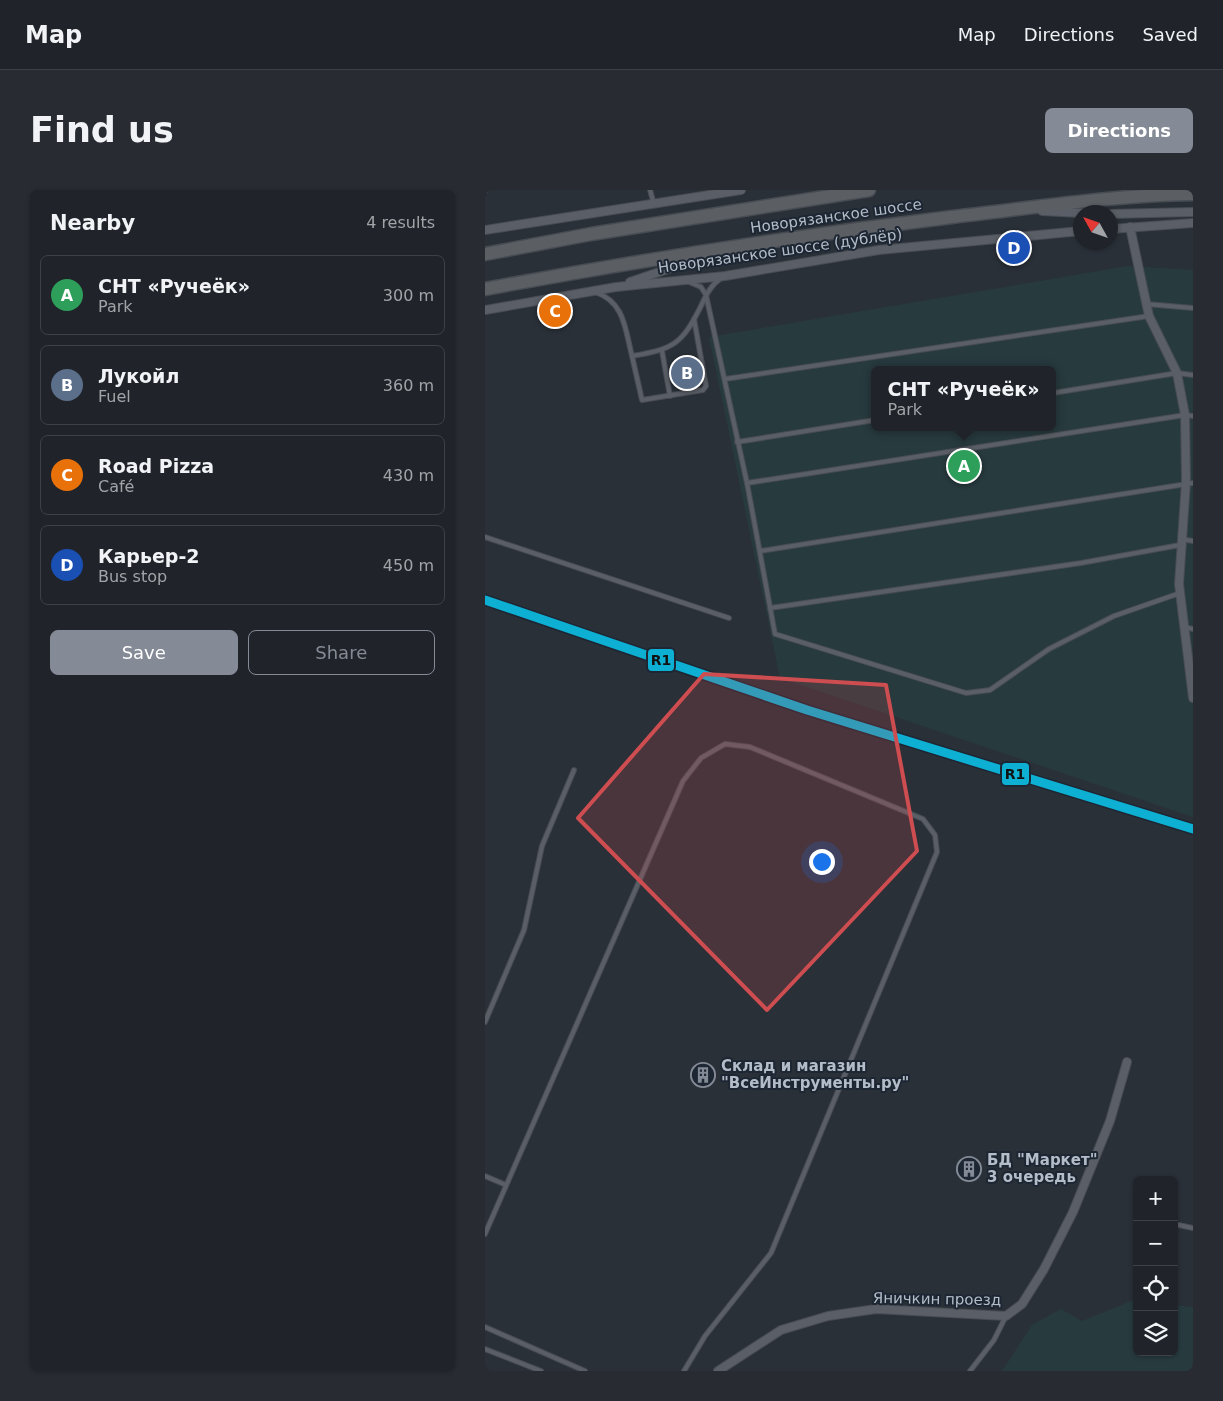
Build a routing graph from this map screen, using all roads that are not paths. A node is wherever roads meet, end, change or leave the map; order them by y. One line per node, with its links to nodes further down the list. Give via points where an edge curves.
1 (650, 190): 5 (lane)
2 (741, 190): 5 (street)
3 (869, 190): 16 (highway, Новорязанское шоссе)
4 (1193, 194): 6 (highway, Новорязанское шоссе)
5 (654, 204): 13 (street)
6 (1015, 210): 7 (street); 15 (highway, Новорязанское шоссе)
7 (1073, 212)
8 (1193, 212): 9 (street)
9 (1118, 214)
10 (1193, 223): 11 (street)
11 (1130, 227): 12 (street); 23 (street)
12 (1118, 228)
13 (485, 230)
14 (1073, 232): 17 (street, Новорязанское шоссе (дублёр), via 879,250)
15 (733, 247): 19 (street); 20 (highway, Новорязанское шоссе)
16 (485, 254)
17 (725, 276): 18 (street, Новорязанское шоссе (дублёр)); 22 (lane)
18 (680, 280): 19 (street, Новорязанское шоссе (дублёр)); 22 (lane, via 699,286)
19 (616, 287): 21 (street, Новорязанское шоссе (дублёр))
20 (485, 289)
21 (591, 291): 25 (street, Новорязанское шоссе (дублёр)); 29 (lane, via 607,296 615,303)
22 (706, 294): 27 (lane); 32 (lane)
23 (1147, 304): 24 (lane); 26 (street)
24 (1193, 308)
25 (485, 310)
26 (1149, 316): 30 (street); 32 (lane)
27 (694, 319): 28 (lane, via 679,340); 34 (lane, via 706,386 703,390)
28 (662, 351): 29 (lane); 34 (lane)
29 (633, 356): 34 (lane, via 642,400)
30 (1177, 373): 31 (lane); 33 (lane); 35 (street)
31 (1193, 374)
32 (725, 379): 37 (lane)
33 (1056, 392)
34 (670, 396)
35 (1189, 415): 38 (lane); 39 (street)
36 (871, 421): 37 (lane)
37 (737, 442): 38 (lane)
38 (747, 483): 43 (lane)
39 (1189, 483): 42 (street); 43 (lane)
40 (485, 537): 46 (lane)
41 (1193, 541): 42 (lane)
42 (1181, 542): 44 (street); 45 (lane, via 1081,563)
43 (760, 551): 45 (lane)
44 (1180, 593): 45 (lane, via 1114,616 1049,649 990,690 966,694 775,634); 47 (street)
45 (770, 608)
46 (729, 618)
47 (1183, 627): 48 (lane); 49 (street)
48 (1193, 629)
49 (1192, 685): 50 (street)
50 (1193, 698)
51 (573, 770): 52 (lane, via 542,846 524,930)
52 (485, 1022)
53 (1127, 1062): 59 (street, Яничкин проезд, via 1110,1121 1073,1212 1045,1269 1022,1304)
54 (485, 1176): 55 (lane)
55 (506, 1185): 58 (lane); 64 (lane, via 683,781 701,758 725,744 750,748 923,819 935,835 937,852 771,1253 705,1336)
56 (1178, 1225): 57 (lane)
57 (1193, 1228)
58 (485, 1234)
59 (1006, 1316): 65 (street, Яничкин проезд, via 876,1309 828,1316 781,1330); 66 (lane, via 994,1340)
60 (485, 1327): 63 (lane)
61 (485, 1348): 62 (lane)
62 (541, 1371)
63 (585, 1371)
64 (684, 1371)
65 (718, 1371)
66 (970, 1371)

